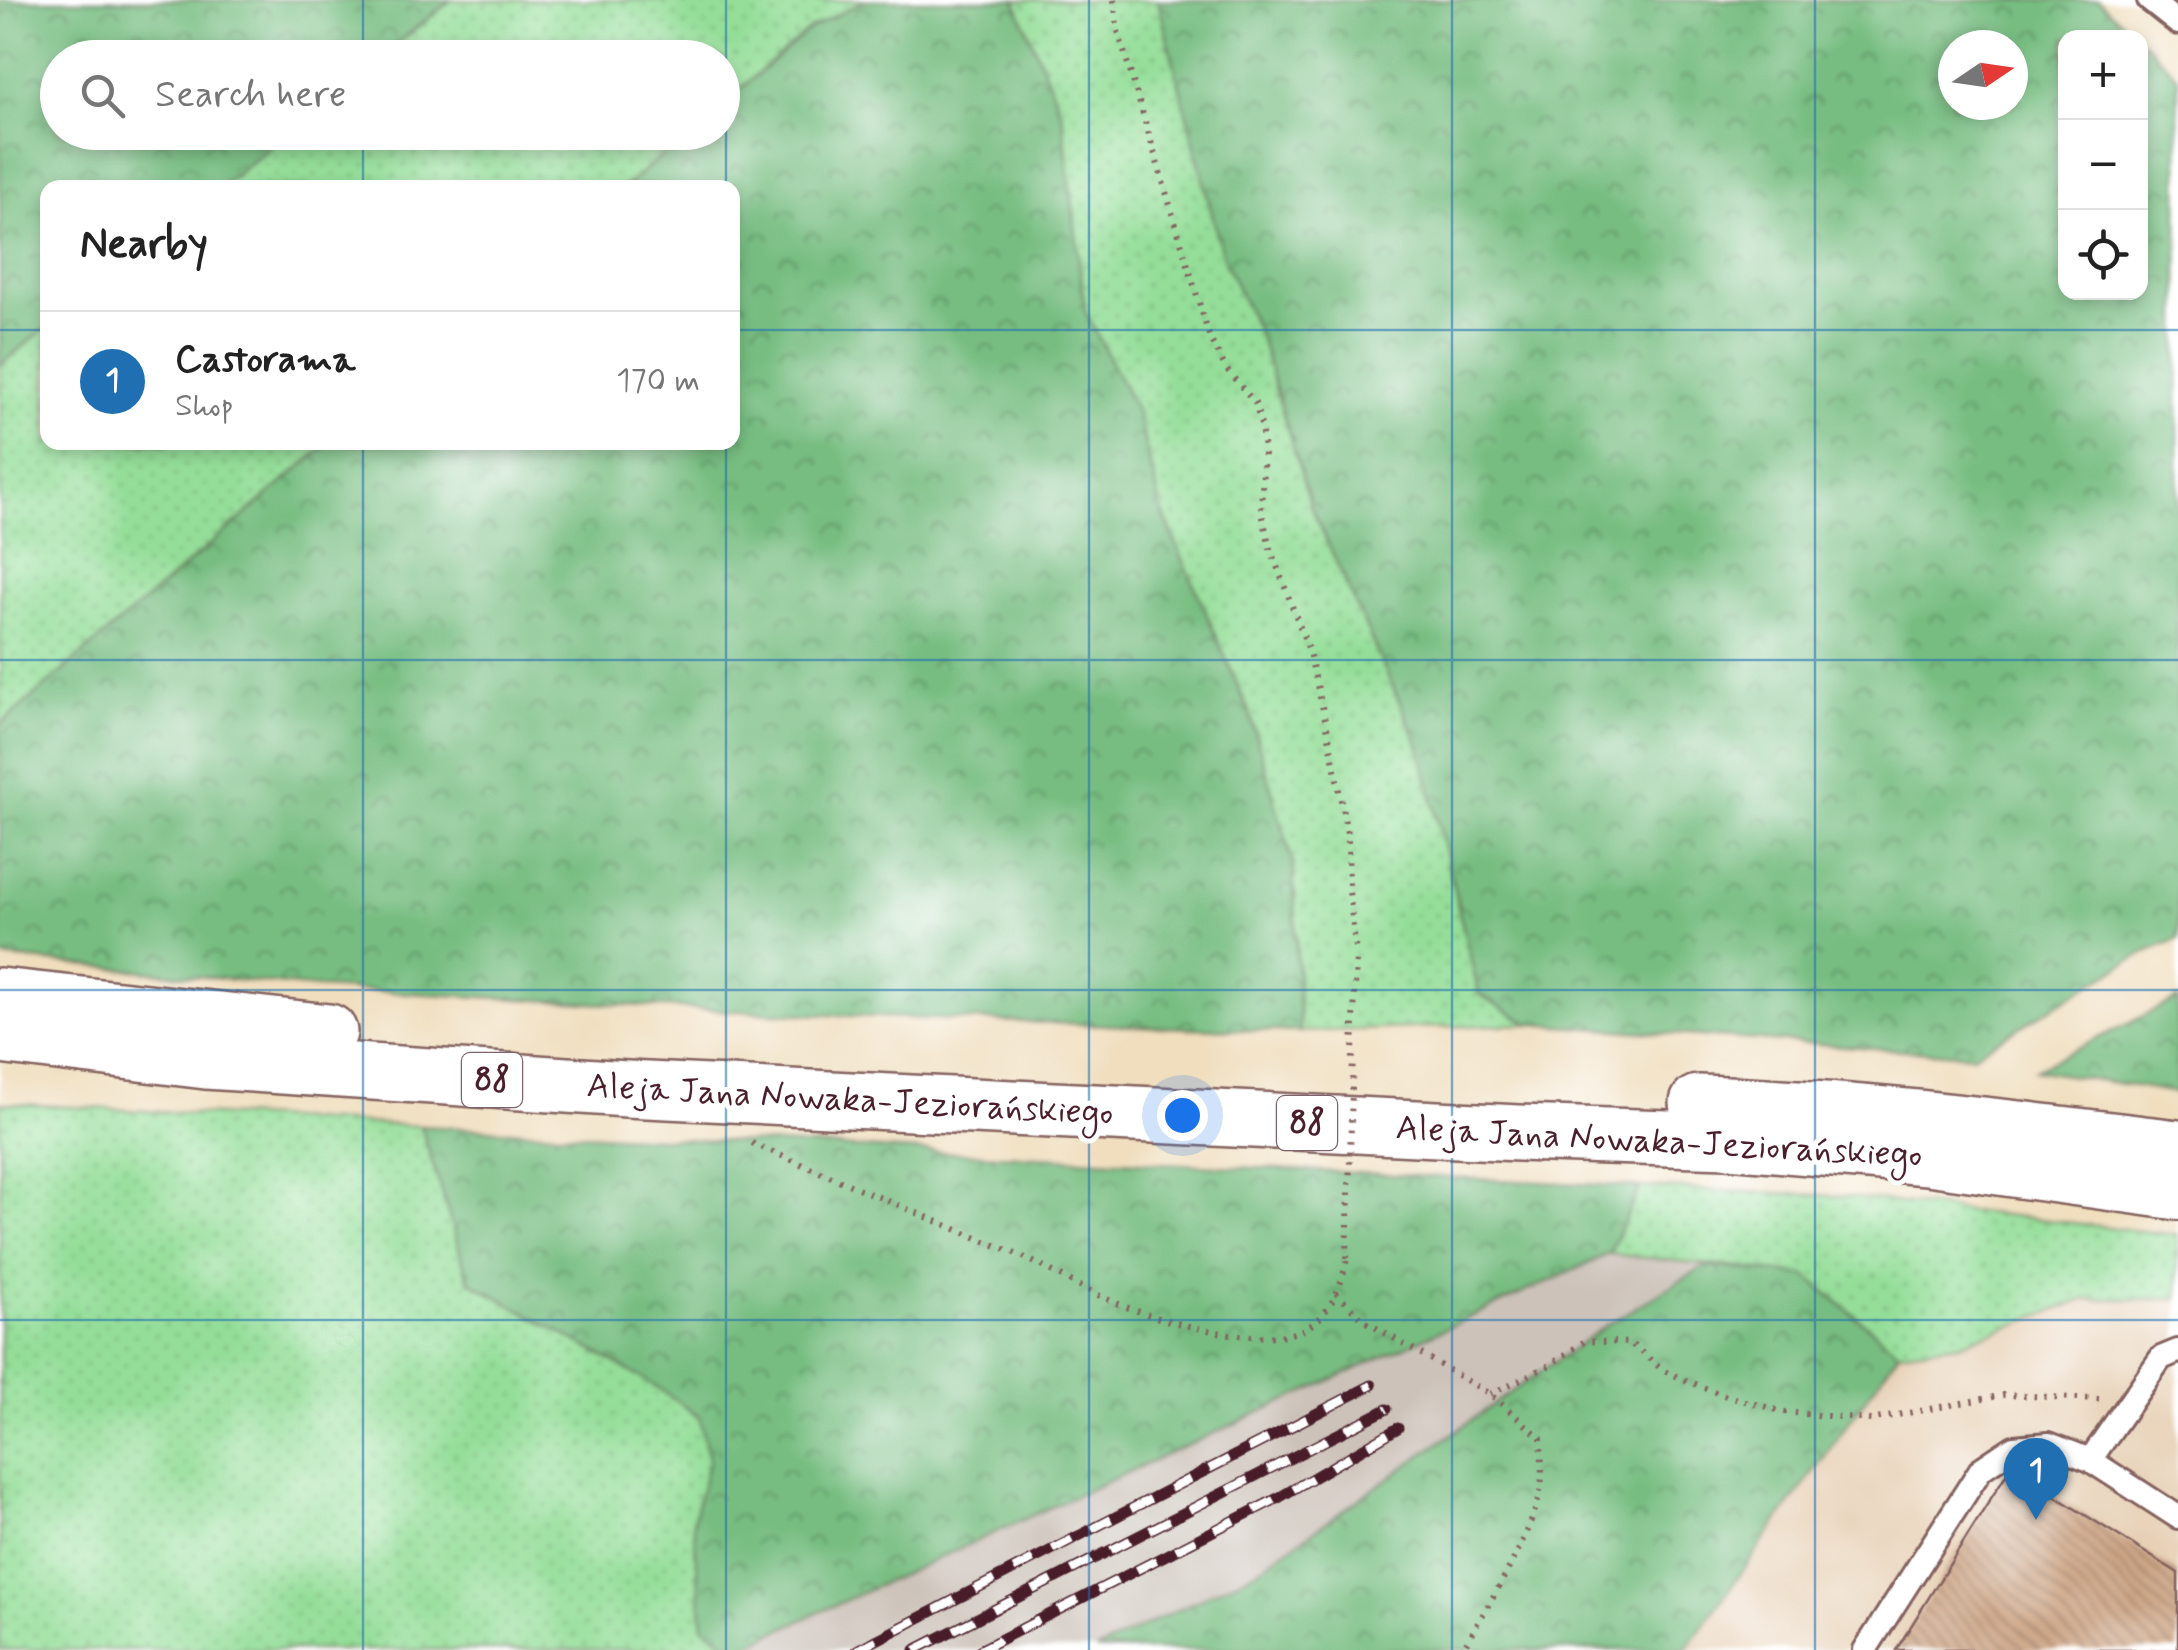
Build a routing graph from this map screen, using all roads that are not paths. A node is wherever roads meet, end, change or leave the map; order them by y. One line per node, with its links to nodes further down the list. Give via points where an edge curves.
1 (2149, 0): 2 (lane)
2 (2178, 23)
3 (0, 996): 5 (main road, Aleja Jana Nowaka-Jeziorańskiego / 88, via 496,1046 1773,1105)
4 (0, 1036): 6 (main road, Aleja Jana Nowaka-Jeziorańskiego / 88, via 206,1061 627,1089 1728,1140 1928,1157)
5 (2178, 1148)
6 (2178, 1192)
7 (2178, 1351): 8 (lane, via 2161,1358)
8 (2090, 1460): 9 (lane); 10 (lane, via 2049,1444 2014,1448 1981,1469)
9 (2178, 1517)
10 (1865, 1650)

